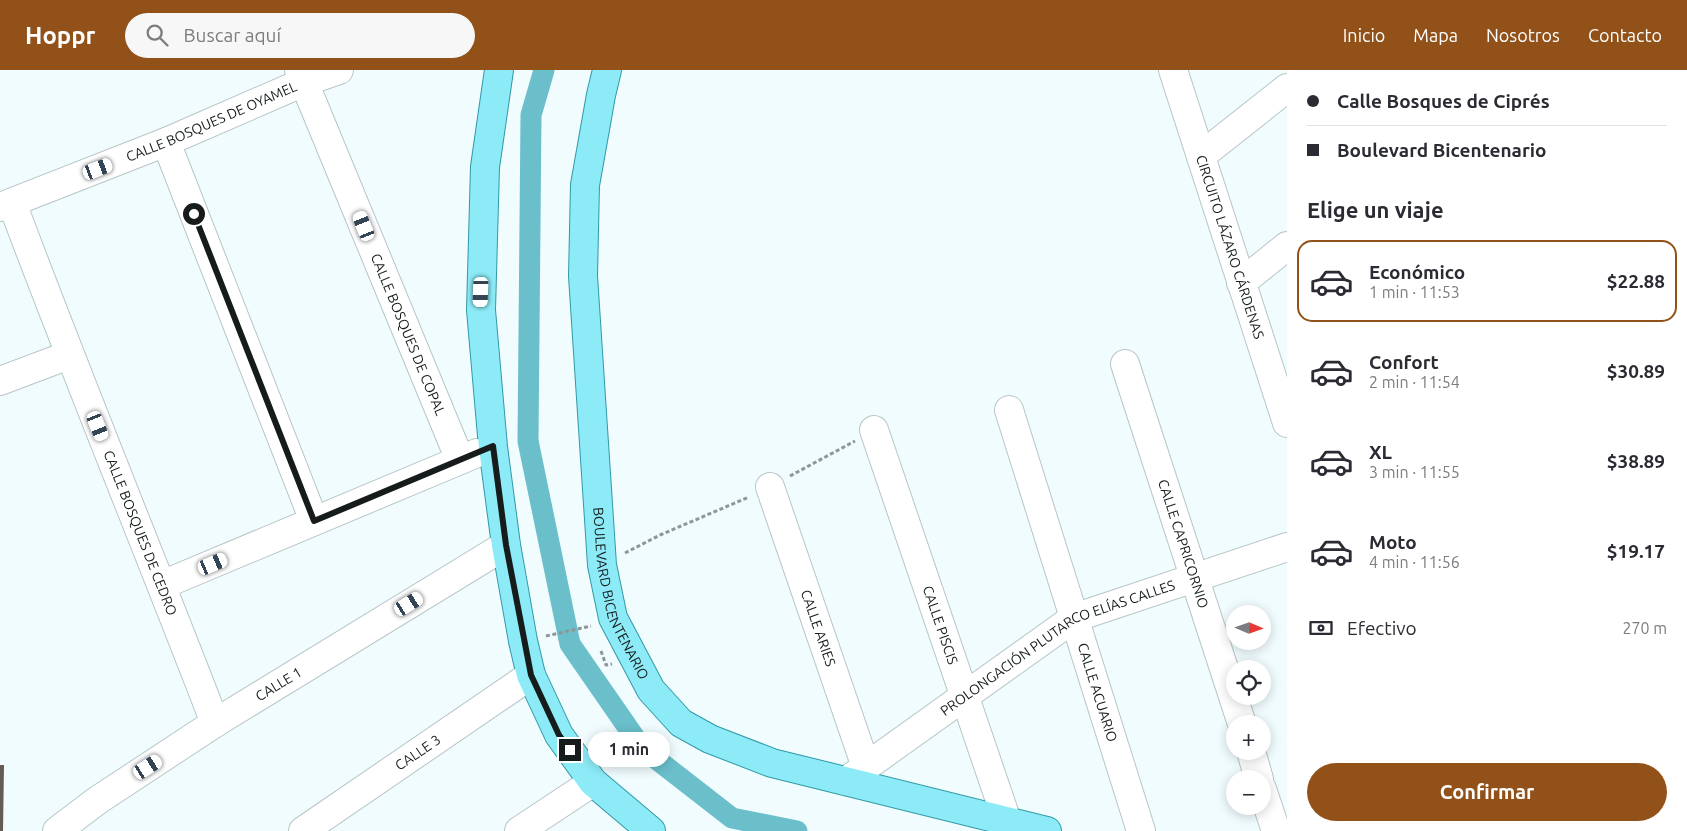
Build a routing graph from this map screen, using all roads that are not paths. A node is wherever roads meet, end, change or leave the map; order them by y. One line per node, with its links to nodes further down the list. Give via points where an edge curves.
1 (339, 70): 5 (street, CALLE BOSQUES DE OYAMEL)
2 (499, 70): 18 (main road, via 485,167 481,310)
3 (607, 70): 31 (main road, BOULEVARD BICENTENARIO, via 585,185 583,276 602,565 613,618 650,690 681,723 710,739 772,763)
4 (1173, 70): 8 (street, CIRCUITO LÁZARO CÁRDENAS)
5 (302, 76): 7 (street, CALLE BOSQUES DE OYAMEL); 19 (street, CALLE BOSQUES DE COPAL)
6 (1287, 88): 8 (street)
7 (166, 142): 9 (street, CALLE BOSQUES DE OYAMEL); 21 (street)
8 (1200, 156): 11 (street, CIRCUITO LÁZARO CÁRDENAS)
9 (6, 205): 12 (street, CALLE BOSQUES DE CEDRO)
10 (1287, 246): 11 (street)
11 (1241, 283): 15 (street, CIRCUITO LÁZARO CÁRDENAS)
12 (69, 355): 14 (street); 25 (street, CALLE BOSQUES DE CEDRO)
13 (1125, 364): 24 (street, CALLE CAPRICORNIO)
14 (0, 381)
15 (1285, 408)
16 (1010, 410): 26 (street, CALLE ACUARIO)
17 (874, 430): 28 (street, CALLE PISCIS)
18 (493, 446): 19 (street); 22 (main road)
19 (460, 460): 21 (street)
20 (770, 488): 31 (street, CALLE ARIES)
21 (314, 521): 25 (street)
22 (506, 545): 27 (main road); 30 (street, CALLE 1)
23 (1287, 547): 24 (street, PROLONGACIÓN PLUTARCO ELÍAS CALLES)
24 (1195, 577): 26 (street, PROLONGACIÓN PLUTARCO ELÍAS CALLES); 29 (street, CALLE CAPRICORNIO)
25 (162, 585): 30 (street, CALLE BOSQUES DE CEDRO)
26 (1074, 618): 28 (street, PROLONGACIÓN PLUTARCO ELÍAS CALLES); 40 (street, CALLE ACUARIO)
27 (531, 675): 32 (main road, via 559,735); 36 (street, CALLE 3)
28 (963, 697): 31 (street, PROLONGACIÓN PLUTARCO ELÍAS CALLES); 34 (street, CALLE PISCIS)
29 (1239, 715)
30 (215, 723): 35 (street, CALLE 1)
31 (856, 774): 34 (main road, BOULEVARD BICENTENARIO)
32 (593, 782): 37 (street); 38 (main road)
33 (1271, 815): 41 (street)
34 (1007, 821): 39 (main road, BOULEVARD BICENTENARIO)
35 (57, 831)
36 (303, 831)
37 (519, 831)
38 (651, 831)
39 (1047, 831)
40 (1141, 831)
41 (1276, 831)

